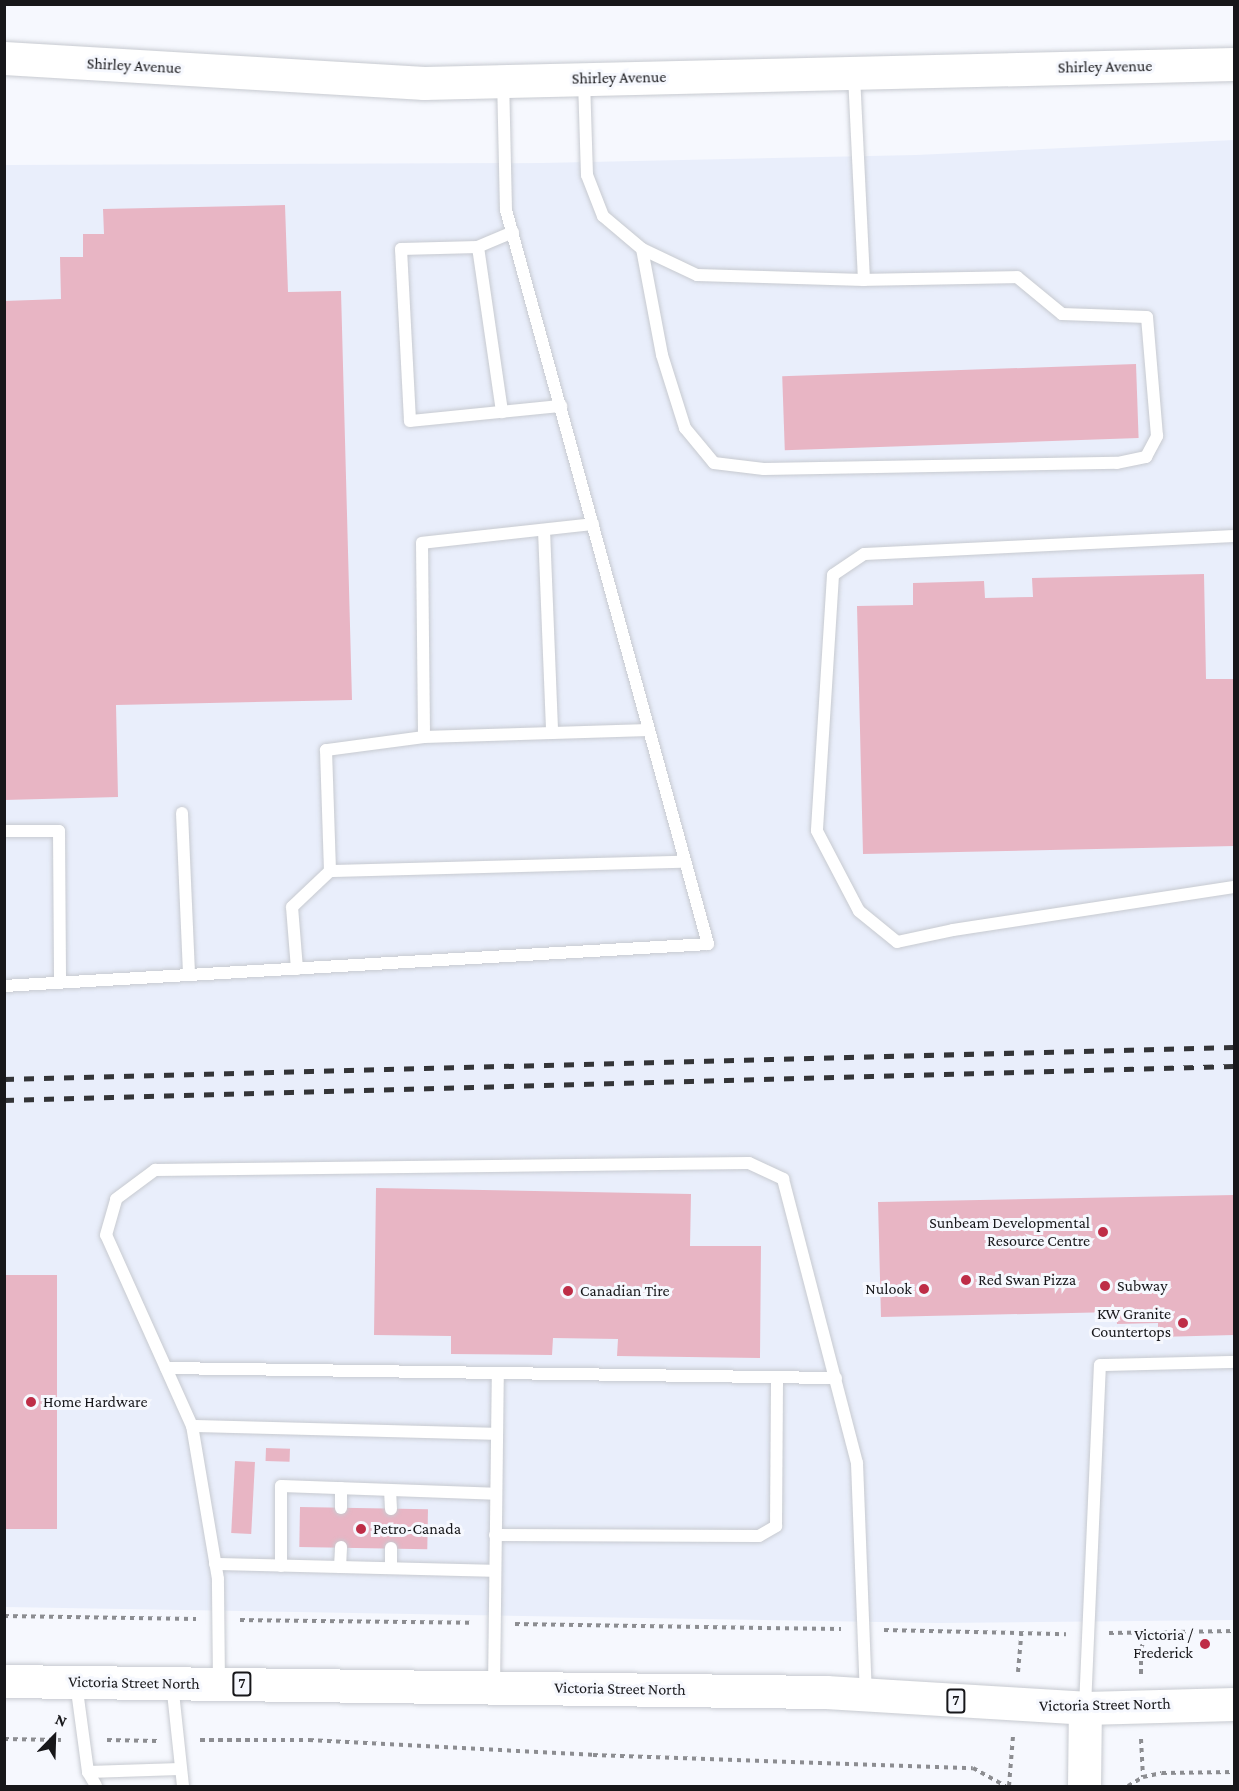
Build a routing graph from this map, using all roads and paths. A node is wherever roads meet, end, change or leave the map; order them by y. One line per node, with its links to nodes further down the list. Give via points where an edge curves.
1 (4, 58): 5 (main road, Shirley Avenue, via 424,83)
2 (1234, 64): 3 (main road, Shirley Avenue)
3 (854, 73): 4 (main road, Shirley Avenue); 9 (lane)
4 (584, 79): 5 (main road, Shirley Avenue); 8 (lane, via 586,175 603,216)
5 (503, 81): 6 (lane, via 507,210)
6 (513, 232): 7 (lane); 10 (lane)
7 (478, 247): 11 (lane); 11 (lane, via 401,249 410,421)
8 (642, 249): 9 (lane, via 697,275); 9 (lane, via 662,355 685,428 714,463 776,469 1117,463 1146,457 1157,436 1147,316 1062,314 1017,277)
9 (864, 280)
10 (561, 406): 11 (lane); 12 (lane)
11 (502, 412)
12 (593, 525): 13 (lane); 15 (lane)
13 (544, 530): 16 (lane); 17 (lane, via 422,543)
14 (1234, 537): 22 (lane, via 864,554 833,575 817,831 859,911 897,942)
15 (649, 730): 16 (lane); 20 (lane)
16 (552, 733): 17 (lane)
17 (424, 737): 21 (lane, via 326,750)
18 (182, 813): 24 (lane)
19 (4, 831): 25 (lane, via 59,831)
20 (685, 862): 21 (lane); 23 (lane, via 708,944)
21 (330, 871): 23 (lane, via 292,908)
22 (1234, 887)
23 (297, 969): 24 (lane)
24 (189, 975): 25 (lane)
25 (60, 982): 26 (lane)
26 (4, 986)
27 (1234, 1362): 62 (lane, via 1101,1365)
28 (166, 1368): 29 (lane); 31 (lane, via 106,1235 116,1199 155,1170 749,1163 783,1179); 32 (lane)
29 (498, 1373): 30 (lane); 33 (lane)
30 (777, 1377): 31 (lane); 39 (lane, via 776,1526 759,1536)
31 (836, 1378): 60 (lane, via 858,1463)
32 (192, 1426): 33 (lane); 42 (lane)
33 (496, 1434): 36 (lane)
34 (341, 1488): 35 (lane); 37 (lane); 43 (lane, via 282,1486)
35 (390, 1490): 36 (lane); 38 (lane)
36 (495, 1494): 39 (lane)
37 (341, 1508)
38 (391, 1509)
39 (495, 1535): 46 (lane)
40 (340, 1547): 44 (lane)
41 (391, 1548): 45 (lane)
42 (215, 1564): 43 (lane); 58 (lane)
43 (281, 1566): 44 (lane)
44 (340, 1567): 45 (lane)
45 (392, 1568): 46 (lane)
46 (495, 1571): 59 (lane)
47 (1234, 1630): 48 (path)
48 (1147, 1631): 50 (path); 53 (path)
49 (1003, 1633): 51 (path)
50 (1122, 1633)
51 (1021, 1634): 52 (path); 54 (path)
52 (1056, 1634)
53 (1141, 1649)
54 (1020, 1650)
55 (4, 1681): 56 (main road, Victoria Street North / 7)
56 (76, 1682): 57 (main road, Victoria Street North / 7); 64 (lane)
57 (172, 1683): 58 (main road, Victoria Street North / 7); 65 (lane)
58 (219, 1684): 59 (main road, Victoria Street North / 7)
59 (494, 1688): 60 (main road, Victoria Street North / 7)
60 (866, 1695): 62 (main road, Victoria Street North / 7)
61 (1234, 1704): 62 (main road, Victoria Street North / 7)
62 (1085, 1708): 75 (main road)
63 (4, 1739): 64 (path)
64 (83, 1740): 65 (path); 68 (lane)
65 (176, 1741): 67 (lane); 74 (path, via 309,1740 593,1755 973,1768)
66 (1141, 1764): 71 (path)
67 (180, 1769): 68 (lane); 73 (lane)
68 (88, 1772): 72 (lane)
69 (1234, 1772): 71 (path)
70 (1009, 1776): 74 (path)
71 (1143, 1777): 76 (path)
72 (96, 1786)
73 (183, 1786)
74 (1007, 1786)
75 (1084, 1786)
76 (1128, 1786)

